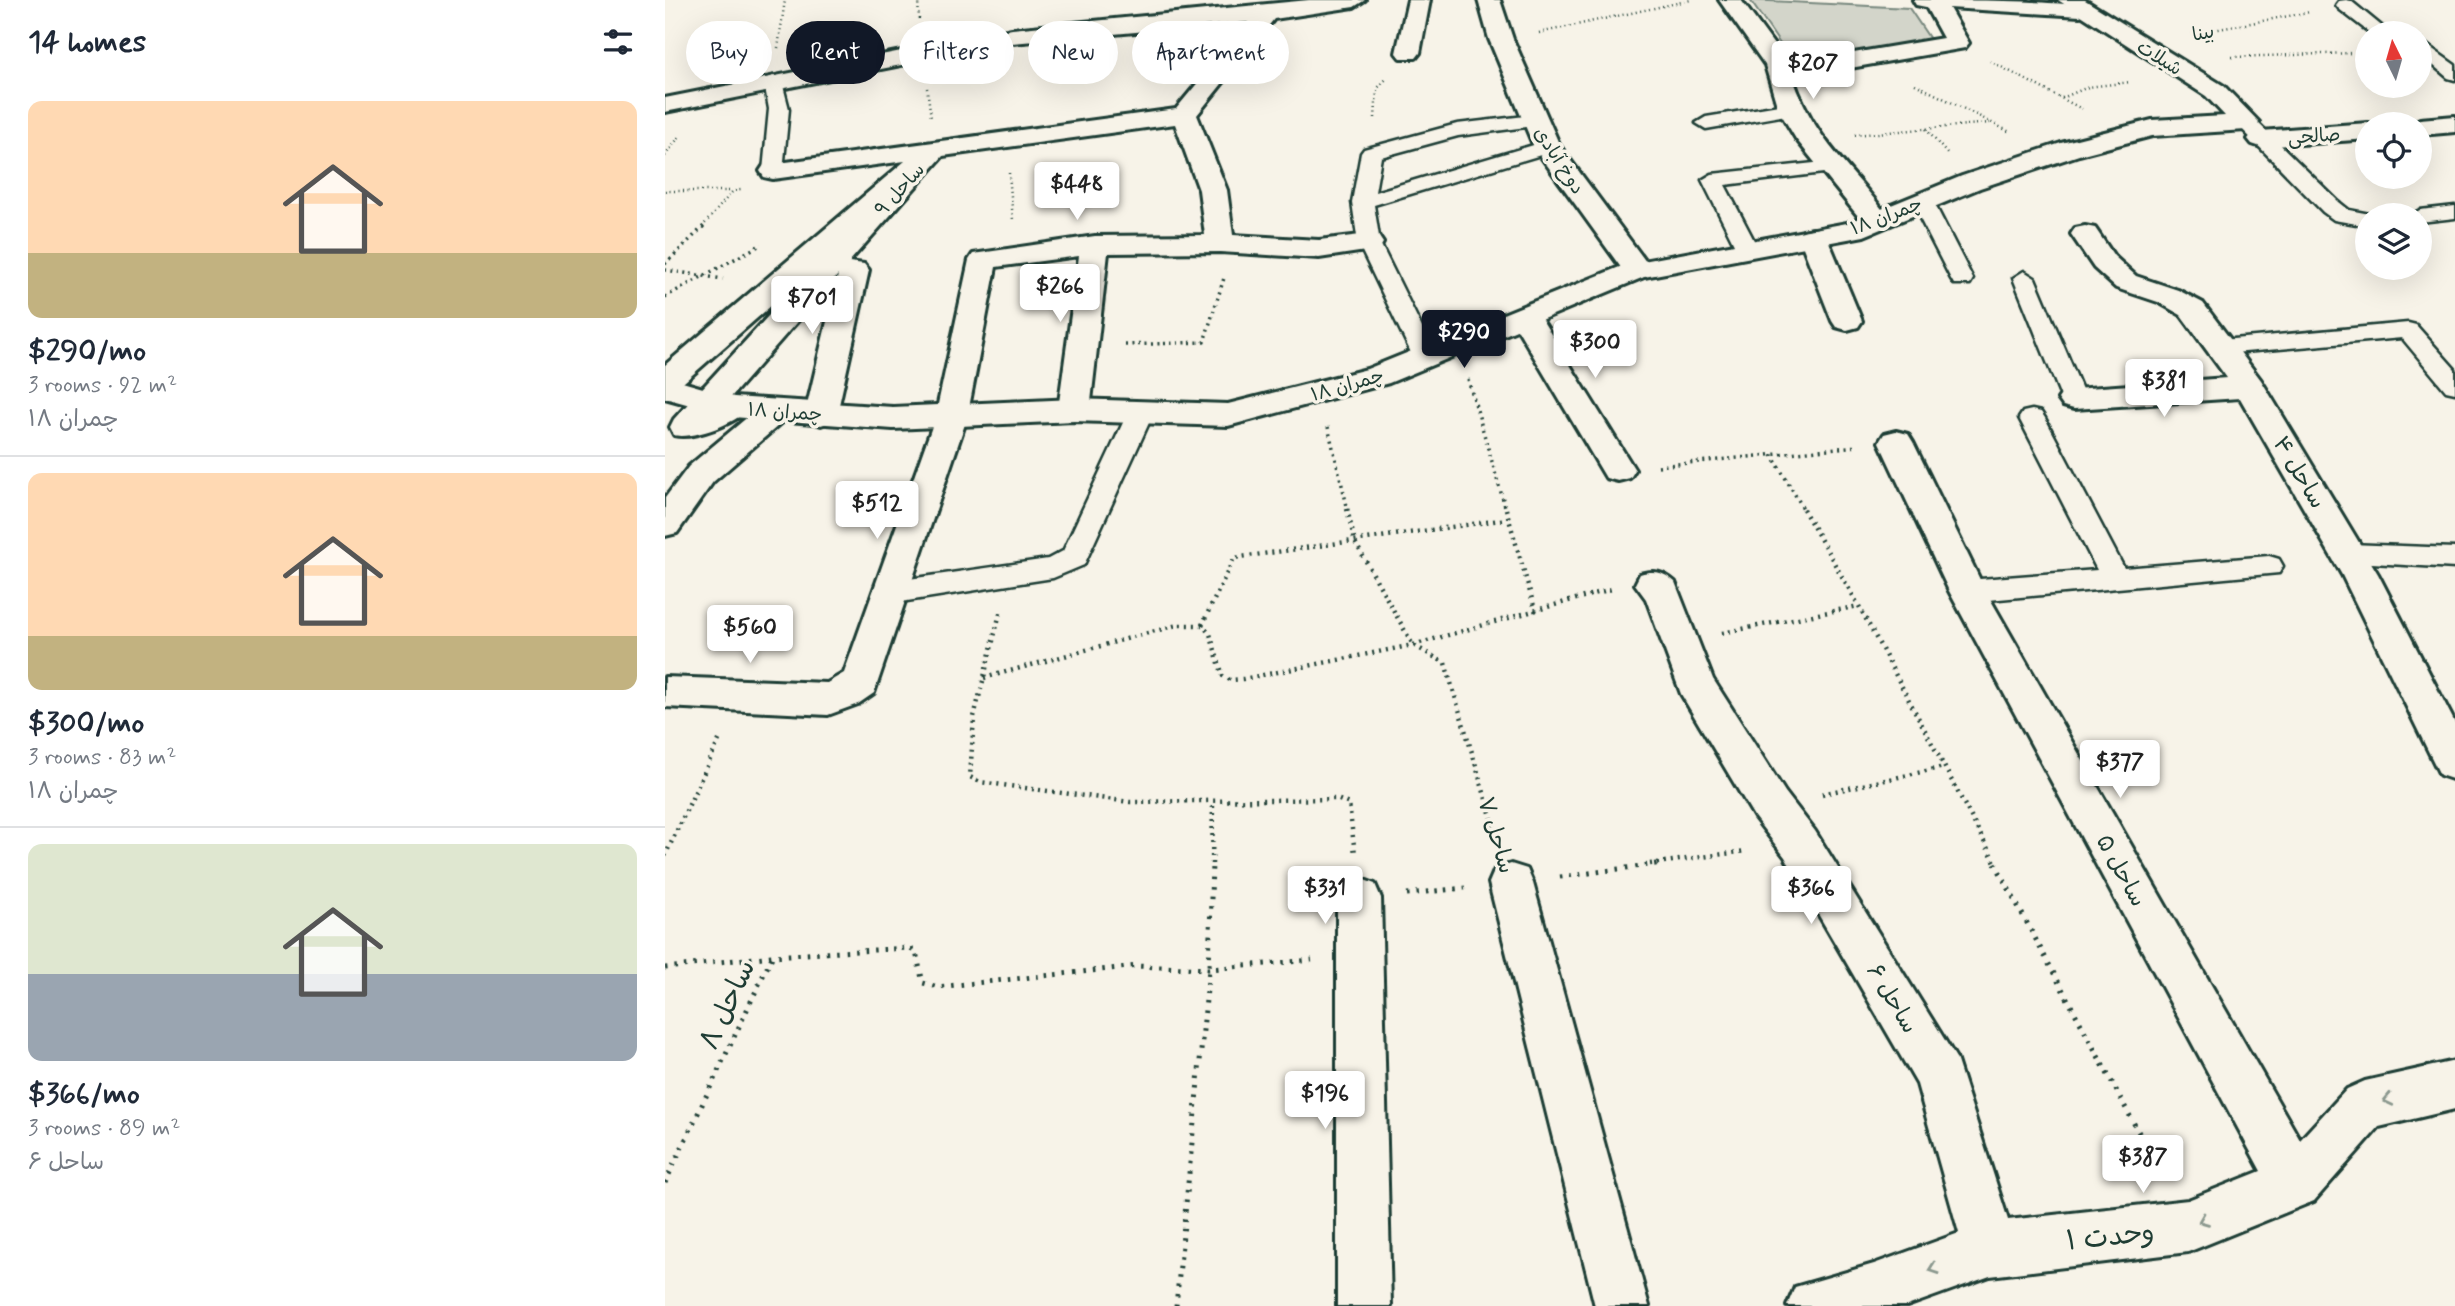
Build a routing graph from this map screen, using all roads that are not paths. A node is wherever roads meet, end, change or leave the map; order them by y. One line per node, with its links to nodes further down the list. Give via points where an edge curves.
1 (1354, 0): 9 (street)
2 (1419, 0): 11 (street)
3 (1489, 0): 19 (street, دوخ آبادی)
4 (1730, 0): 13 (street)
5 (1924, 0): 6 (street)
6 (1934, 1): 7 (street); 13 (street, via 1957,43)
7 (2075, 4): 23 (street, شیلات, via 2215,91)
8 (2345, 5): 10 (lane)
9 (1265, 7): 15 (street, via 1012,36); 18 (street)
10 (2366, 21)
11 (1408, 53)
12 (2433, 56): 14 (lane)
13 (1779, 73): 17 (street)
14 (2455, 75)
15 (773, 82): 16 (street); 28 (lane, via 779,109)
16 (665, 105)
17 (1791, 110): 20 (lane); 27 (street)
18 (1184, 115): 26 (street); 38 (street, via 1213,190)
19 (1534, 121): 25 (street, دوخ آبادی); 30 (lane, via 1457,130 1371,153)
20 (1706, 123)
21 (2455, 124): 22 (street)
22 (2432, 126)
23 (2254, 130): 24 (street, صالحی); 29 (street, چمران ۱۸, via 2152,128 2055,155); 32 (lane, via 2331,207)
24 (2355, 131)
25 (1548, 147): 30 (lane); 42 (street, دوخ آبادی)
26 (935, 149): 28 (street); 49 (street, ساحل ۹); 53 (street, ساحل ۹, via 687,427)
27 (1833, 167): 33 (street); 40 (lane, via 1712,180)
28 (773, 172)
29 (1922, 201): 33 (street, چمران ۱۸); 44 (lane)
30 (1363, 202): 37 (lane)
31 (2438, 214): 34 (lane)
32 (2355, 218)
33 (1877, 220): 36 (street, چمران ۱۸, via 1854,230)
34 (2455, 229)
35 (2085, 234): 47 (street, ساحل ۴, via 2104,262 2126,282 2184,303)
36 (1813, 237): 40 (street, چمران ۱۸); 46 (street)
37 (1369, 243): 38 (street, via 1319,248); 48 (lane)
38 (1227, 244): 39 (street)
39 (1095, 245): 54 (street); 58 (street, via 983,260)
40 (1747, 248): 42 (street, چمران ۱۸)
41 (853, 270): 56 (street)
42 (1637, 270): 45 (street, چمران ۱۸)
43 (2024, 278): 52 (lane)
44 (1962, 279)
45 (1526, 318): 48 (street, چمران ۱۸); 61 (street)
46 (1847, 321)
47 (2222, 347): 50 (lane, via 2408,330); 51 (street, ساحل ۴)
48 (1425, 358): 57 (street, چمران ۱۸, via 1320,393 1228,415)
49 (665, 384): 53 (street, چمران ۱۸)
50 (2455, 385)
51 (2250, 387): 52 (street); 63 (street, ساحل ۴)
52 (2074, 399)
53 (733, 407): 55 (street, چمران ۱۸)
54 (1074, 410): 57 (street, چمران ۱۸); 58 (street, چمران ۱۸)
55 (774, 412): 56 (street, چمران ۱۸); 62 (street, via 701,474)
56 (821, 414): 58 (street, چمران ۱۸)
57 (1140, 414): 69 (lane, via 1074,558 1062,566)
58 (951, 418): 69 (street)
59 (2032, 418): 66 (lane)
60 (1896, 442): 68 (street, ساحل ۵)
61 (1618, 470)
62 (665, 524)
63 (2349, 554): 64 (lane); 71 (street, ساحل ۴)
64 (2455, 558)
65 (2269, 566): 66 (lane)
66 (2115, 577): 68 (lane)
67 (1653, 584): 76 (street, ساحل ۶, via 1662,592 1695,683 1770,805 1800,844 1939,1075)
68 (1967, 591): 75 (street, ساحل ۵)
69 (888, 593): 70 (street, via 860,682 844,694 828,699)
70 (665, 692)
71 (2455, 764)
72 (1511, 883): 78 (street, ساحل ۷)
73 (1359, 898): 77 (street)
74 (2455, 1085): 75 (street, وحدت ۱, one-way to 75, via 2365,1106)
75 (2296, 1183): 76 (street, وحدت ۱, one-way to 76, via 2188,1226)
76 (1990, 1249): 79 (street, وحدت ۱, one-way to 79, via 1874,1291)
77 (1364, 1306)
78 (1622, 1306)
79 (1814, 1306)

